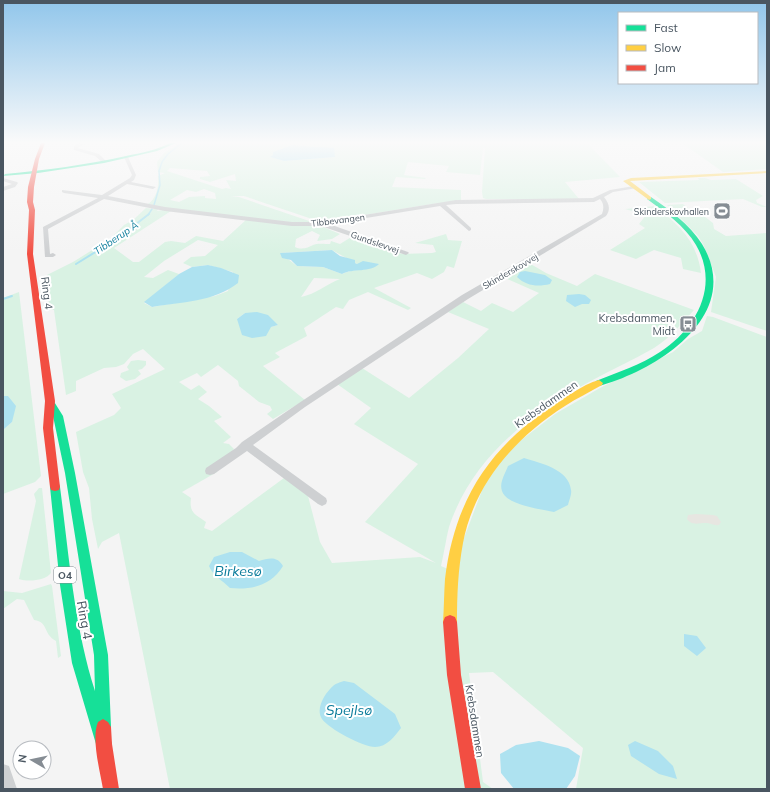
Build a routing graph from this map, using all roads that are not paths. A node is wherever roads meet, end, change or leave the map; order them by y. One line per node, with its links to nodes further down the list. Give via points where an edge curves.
1 (10, 180): 8 (street, via 15,183 13,186)
2 (37, 180): 17 (street, Ring 4 / O4, via 36,201 32,210 30,254)
3 (130, 180): 5 (street)
4 (629, 180): 7 (street, via 627,183)
5 (128, 183): 6 (street); 10 (street)
6 (153, 187)
7 (634, 188): 11 (street, via 612,191); 25 (street, Krebsdammen, via 668,211 695,240 712,276 711,291 694,327 679,343 651,361 592,387 550,413 521,435 495,460 477,486 462,520 449,589 451,643)
8 (3, 189)
9 (64, 191): 10 (street, Tibbevangen)
10 (103, 197): 13 (street, Tibbevangen, via 165,209 292,224); 16 (street, via 45,228 47,256)
11 (602, 197): 12 (street, Tibbevangen, via 582,200); 18 (street, Skinderskovvej, via 607,207 604,215 465,297)
12 (441, 204): 13 (street, Tibbevangen); 14 (street)
13 (321, 224): 15 (street, Gundslevvej)
14 (469, 229)
15 (406, 253)
16 (52, 255)
17 (50, 401): 21 (street, Ring 4 / O4, via 58,416 69,466 99,647); 21 (street, Ring 4 / O4, via 48,428 66,585 79,662)
18 (246, 445): 19 (street, Skinderskovvej); 20 (street)
19 (210, 471)
20 (322, 501)
21 (104, 744): 24 (street, Ring 4 / O4)
22 (3, 772): 23 (street)
23 (10, 789)
24 (111, 789)
25 (473, 789)

